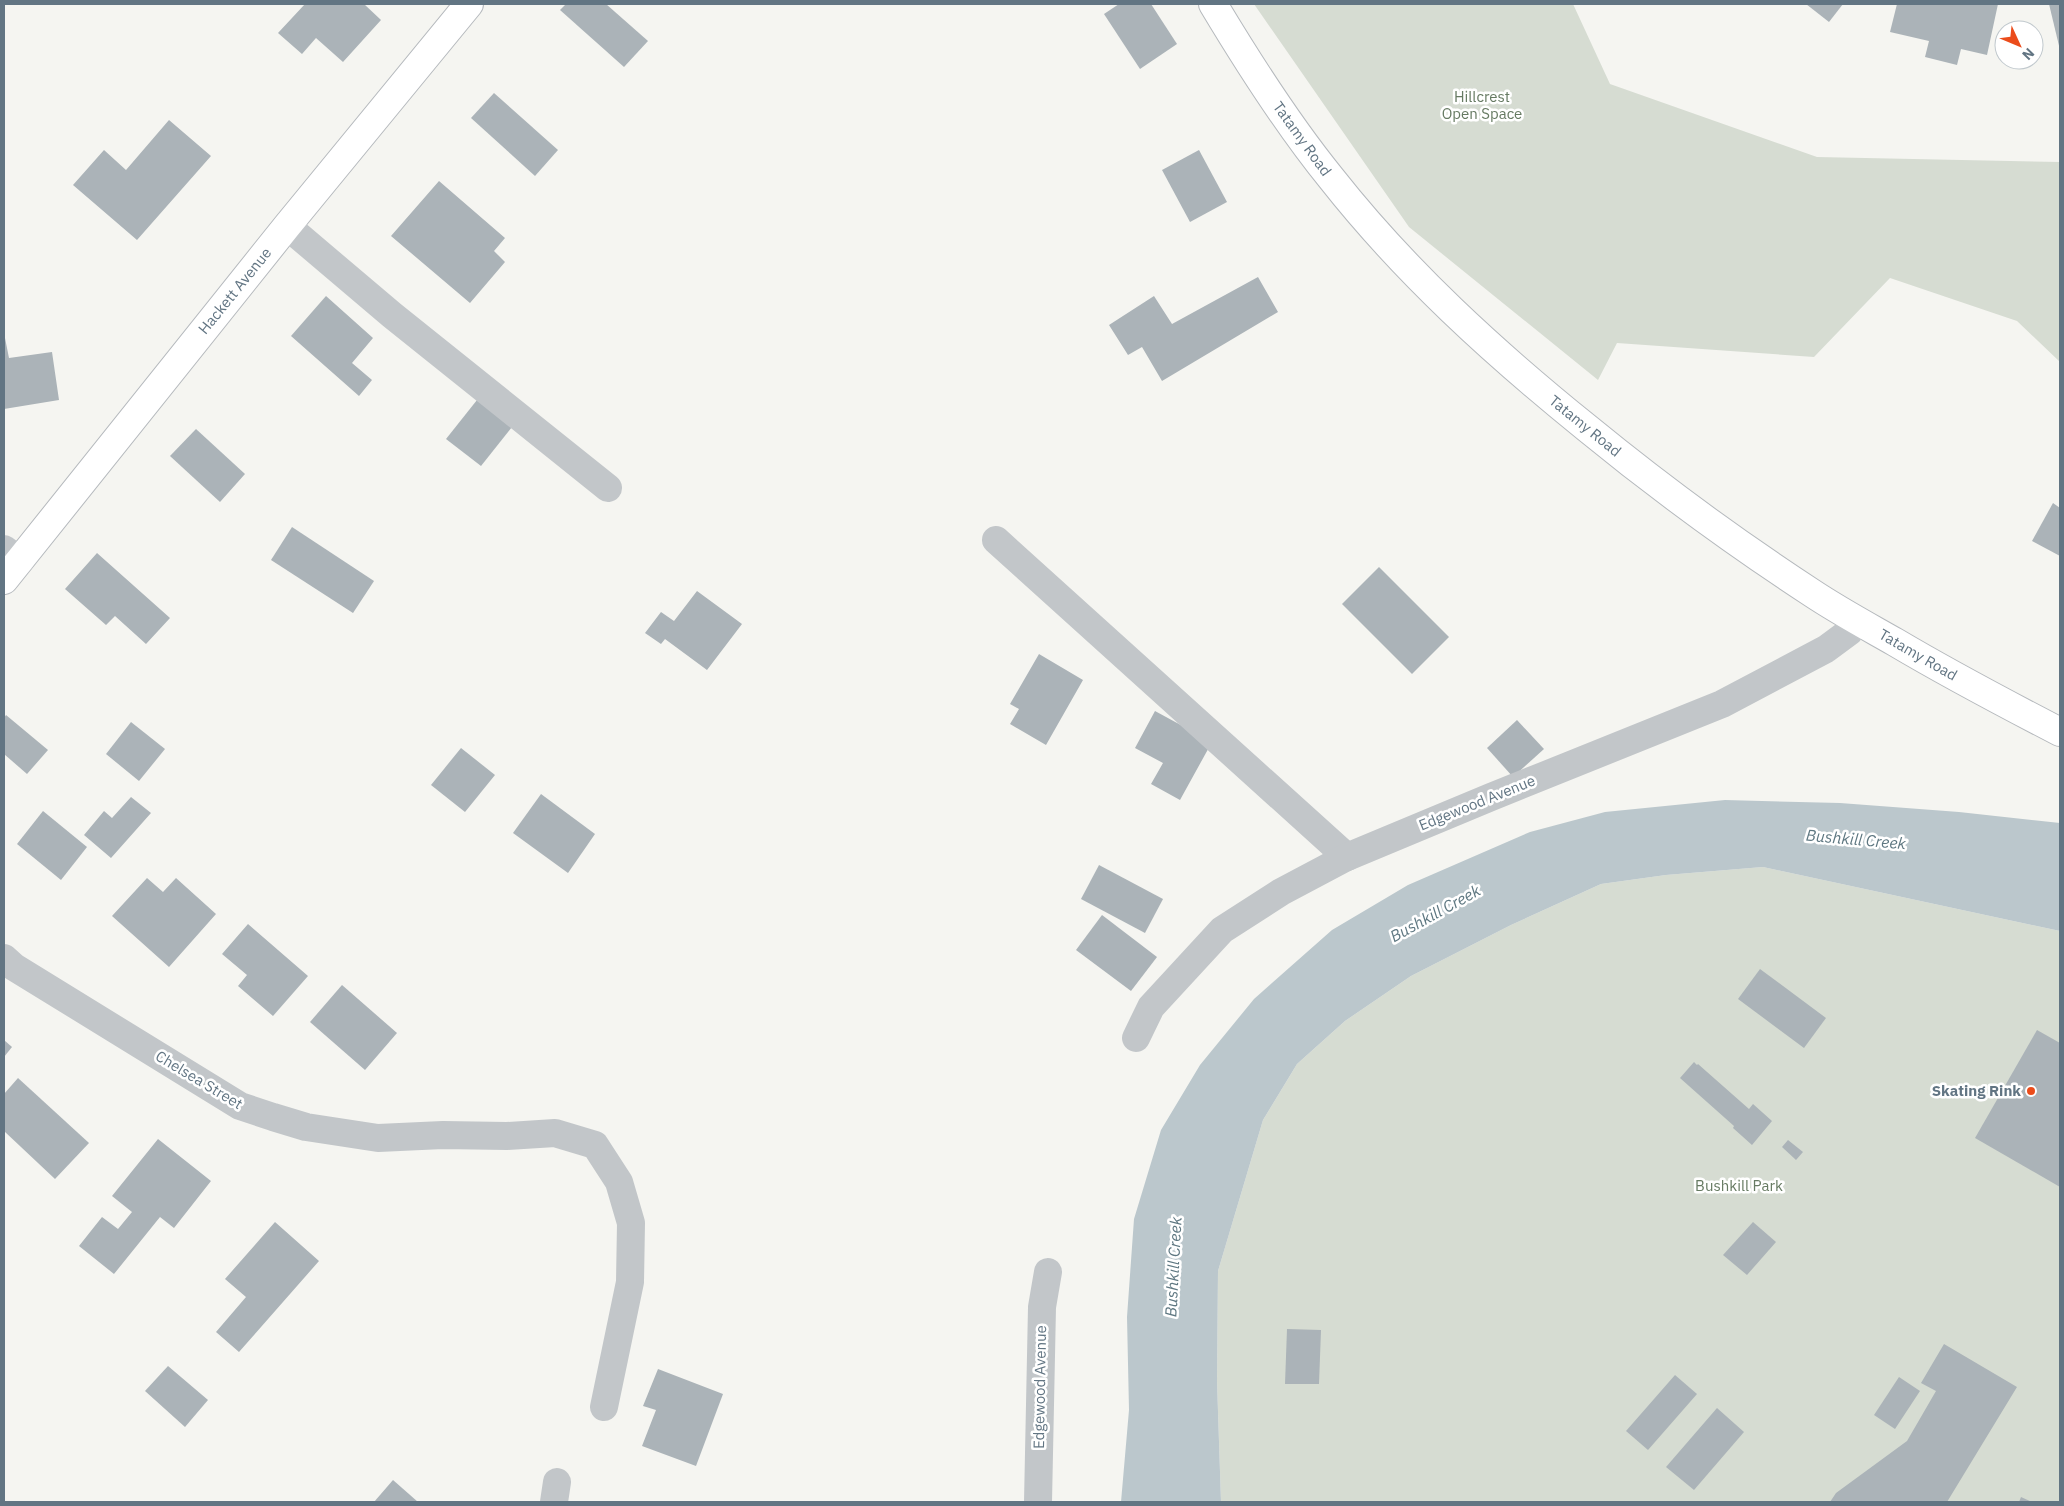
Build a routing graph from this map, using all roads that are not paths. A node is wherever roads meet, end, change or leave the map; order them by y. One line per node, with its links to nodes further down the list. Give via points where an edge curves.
1 (469, 4): 3 (main road, Hackett Avenue)
2 (1213, 4): 7 (main road, Tatamy Road, via 1268,92 1332,180 1392,249 1463,322 1534,386 1631,464 1742,546)
3 (287, 226): 4 (street, via 414,333); 6 (main road, Hackett Avenue)
4 (608, 488)
5 (996, 540): 9 (street)
6 (9, 563)
7 (1852, 618): 8 (main road, Tatamy Road); 9 (street, Edgewood Avenue, via 1849,632 1826,649 1722,704)
8 (2060, 732)
9 (1347, 857): 11 (street, Edgewood Avenue, via 1281,892 1222,930 1151,1007)
10 (4, 958): 13 (street, Chelsea Street, via 240,1106 306,1127 378,1138 555,1133 595,1146 619,1182 631,1223 630,1282)
11 (1136, 1038)
12 (1048, 1272): 14 (street, Edgewood Avenue, via 1042,1307)
13 (604, 1407)
14 (1038, 1502)

